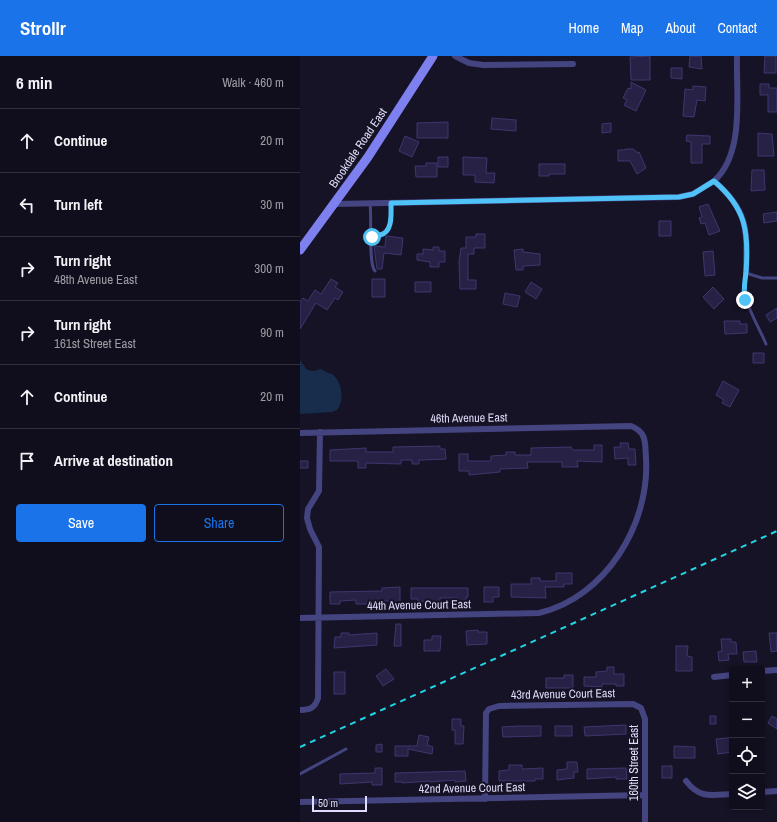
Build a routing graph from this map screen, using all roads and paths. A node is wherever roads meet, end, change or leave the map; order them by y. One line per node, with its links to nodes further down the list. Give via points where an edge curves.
1 (433, 56): 8 (main road, Brookdale Road East)
2 (455, 56): 4 (street, via 483,66)
3 (737, 56): 5 (street, via 734,148 726,167)
4 (573, 64)
5 (714, 181): 7 (street, via 693,194 679,197); 12 (street, via 735,201 744,222)
6 (370, 203): 7 (street); 8 (street); 9 (lane)
7 (391, 203): 9 (lane, via 387,230 380,235)
8 (335, 204): 10 (main road, Brookdale Road East)
9 (372, 232): 11 (lane, via 371,257 372,268)
10 (300, 250)
11 (375, 271)
12 (746, 273): 13 (lane, via 762,278); 14 (lane, via 743,285 745,300)
13 (777, 278)
14 (766, 344)
15 (300, 432): 16 (street, 46th Avenue East)
16 (320, 432): 17 (street, 46th Avenue East, via 631,426 643,432 645,484 639,515 629,538 611,565 588,588 561,605); 19 (street, via 319,491 308,509 310,529 319,547)
17 (539, 613): 19 (street, 44th Avenue Court East)
18 (300, 618): 19 (street, 44th Avenue Court East)
19 (318, 618): 25 (street, via 317,703)
20 (777, 670): 21 (street)
21 (765, 671)
22 (729, 675): 23 (street)
23 (714, 677)
24 (638, 706): 32 (street, 160th Street East, via 645,718); 33 (street, 43rd Avenue Court East, via 499,706 489,709 486,713)
25 (300, 710)
26 (346, 749): 27 (lane)
27 (300, 774)
28 (686, 781): 31 (street, via 702,795)
29 (777, 790): 30 (street)
30 (765, 792)
31 (729, 794)
32 (645, 795): 33 (street, 42nd Avenue Court East); 35 (street, 160th Street East)
33 (485, 799): 34 (street, 42nd Avenue Court East)
34 (300, 802)
35 (645, 822)

